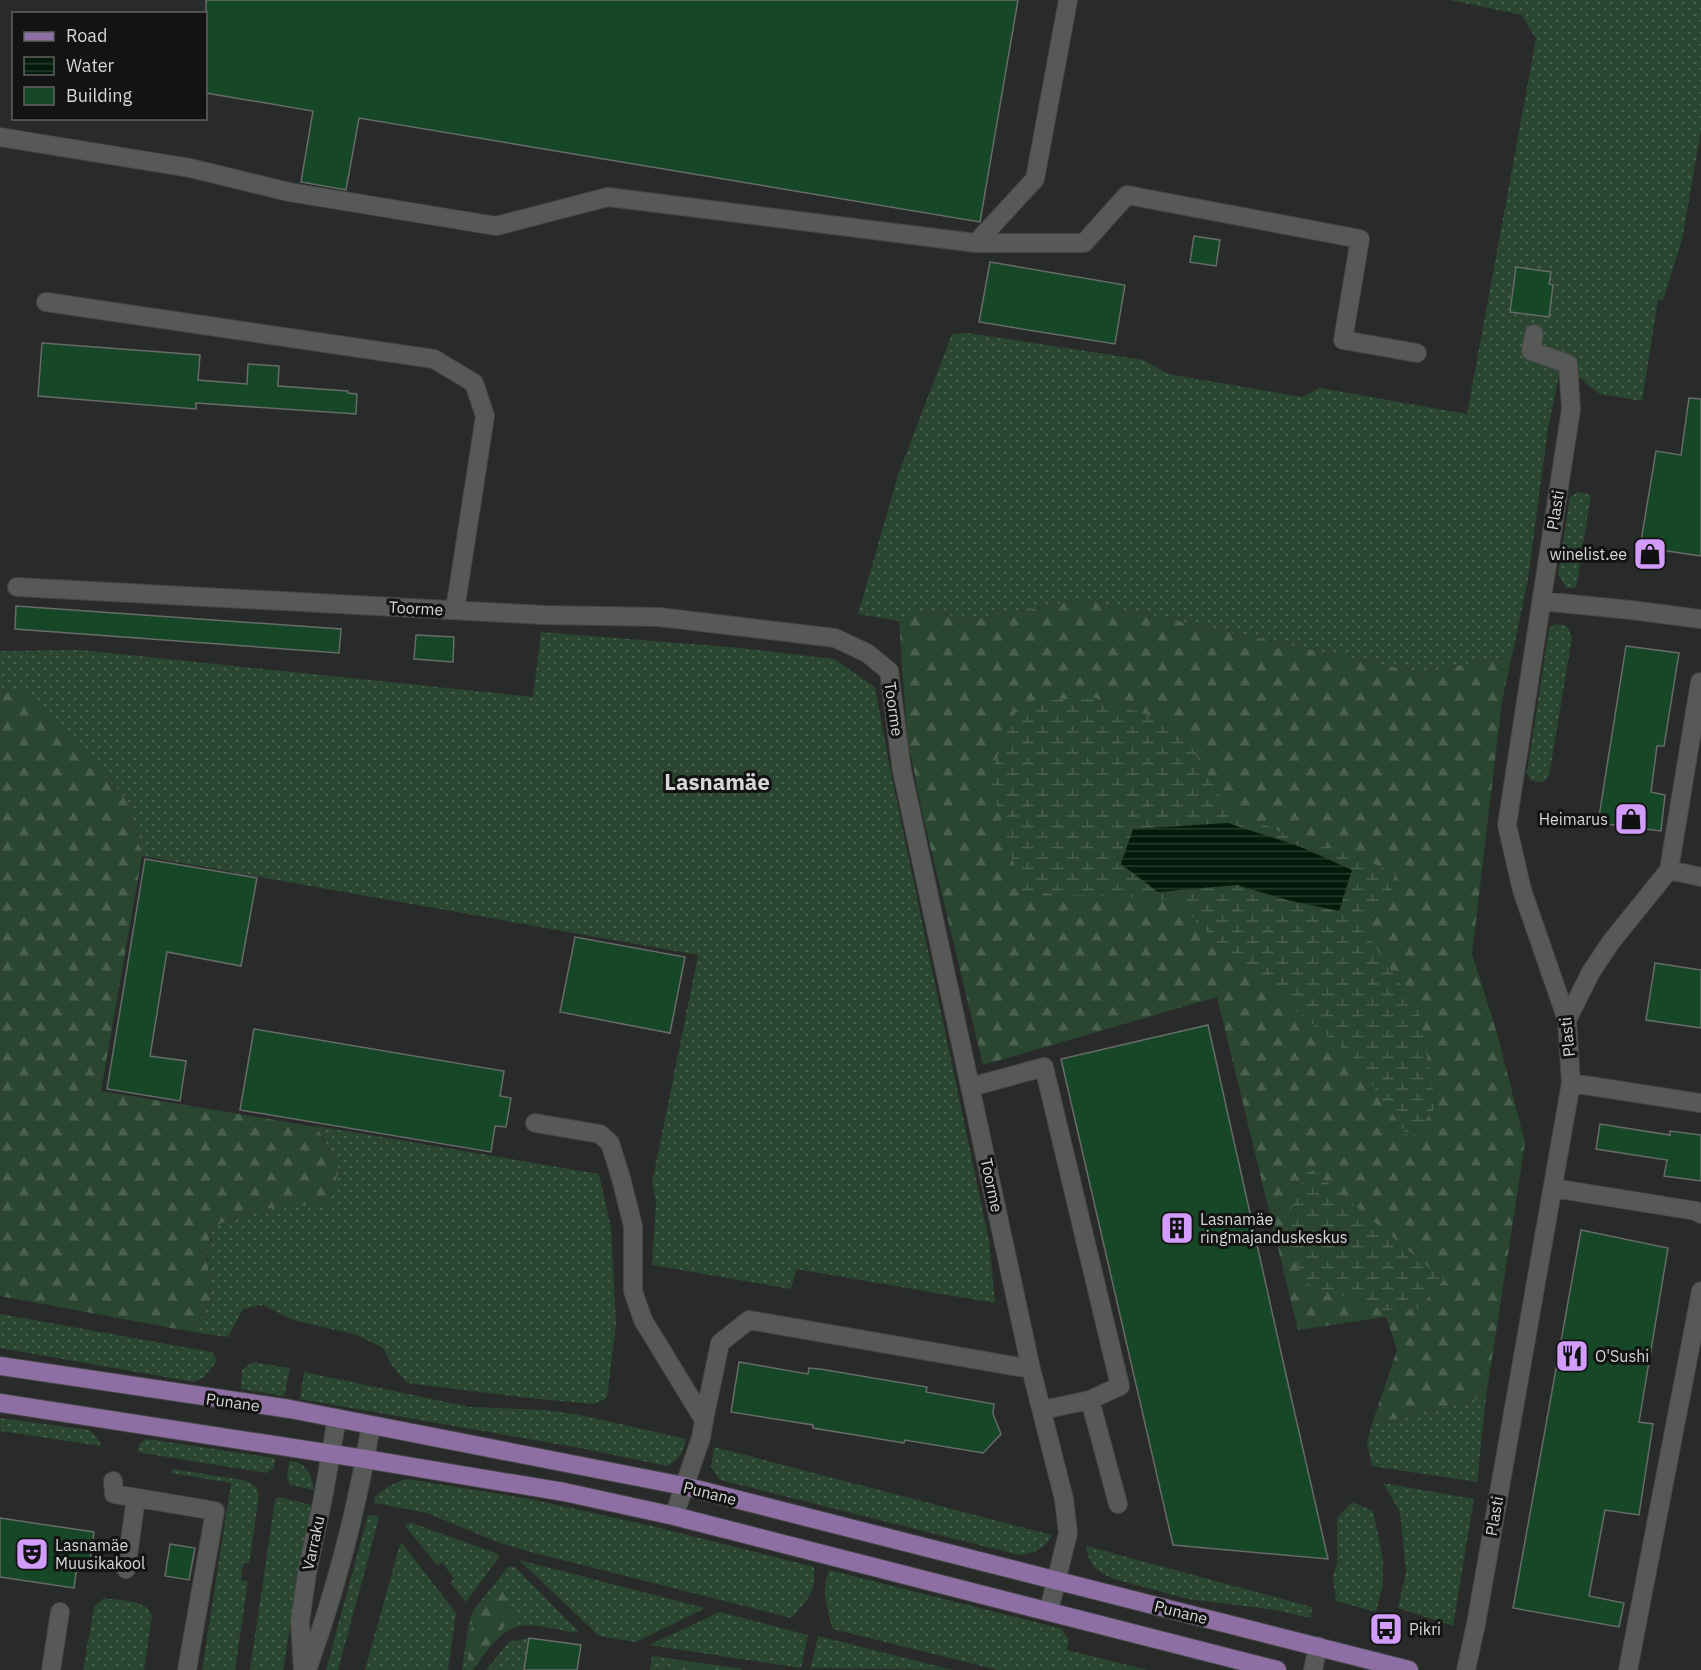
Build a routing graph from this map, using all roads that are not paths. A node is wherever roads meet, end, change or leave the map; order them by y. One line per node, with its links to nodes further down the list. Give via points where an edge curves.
1 (1068, 0): 3 (street, via 1035,179)
2 (0, 137): 3 (street, via 190,168 289,192 496,226 608,197)
3 (976, 243): 6 (street, via 1084,243 1127,195 1360,239 1343,340)
4 (46, 302): 9 (street, via 434,359 474,383 485,416)
5 (1534, 334): 8 (street, Plasti, via 1531,351 1568,364 1571,409)
6 (1417, 353)
7 (16, 587): 9 (street, Toorme)
8 (1541, 601): 10 (street); 14 (street, Plasti, via 1507,825 1522,890)
9 (455, 610): 16 (street, Toorme, via 659,617 835,638 867,652 889,671 903,771)
10 (1701, 619)
11 (1700, 682): 12 (street)
12 (1670, 870): 13 (street); 14 (street, via 1601,957)
13 (1701, 877)
14 (1567, 1020): 15 (street, Plasti)
15 (1571, 1083): 17 (street); 19 (street, Plasti)
16 (971, 1087): 23 (street, Toorme); 24 (street, via 1044,1067 1120,1386)
17 (1701, 1103)
18 (535, 1123): 28 (street, via 600,1134 610,1143 633,1226 636,1301 643,1320)
19 (1553, 1188): 20 (street); 48 (street, Plasti)
20 (1701, 1214)
21 (1701, 1291): 49 (street)
22 (0, 1366): 27 (main road, Punane)
23 (1031, 1369): 26 (street, Toorme); 28 (street, via 749,1320 720,1343)
24 (1090, 1400): 26 (street); 35 (street)
25 (0, 1404): 30 (main road, Punane)
26 (1042, 1410): 38 (street, Toorme, via 1064,1499 1068,1533)
27 (337, 1418): 29 (main road, Punane); 30 (street, Varraku)
28 (704, 1420): 33 (street)
29 (371, 1425): 31 (street, Varraku); 33 (main road, Punane)
30 (330, 1453): 31 (main road, Punane); 44 (street, Varraku, via 301,1612)
31 (365, 1459): 36 (main road, Punane, via 564,1492); 44 (street, Varraku, via 323,1626)
32 (113, 1480): 34 (street, via 114,1494)
33 (684, 1486): 36 (street); 38 (main road, Punane)
34 (136, 1498): 37 (street); 43 (street, via 214,1511)
35 (1118, 1503)
36 (674, 1516): 39 (main road, Punane)
37 (126, 1569)
38 (1058, 1580): 39 (street, Toorme); 41 (main road, Punane)
39 (1049, 1610): 45 (main road, Punane)
40 (60, 1612): 42 (street)
41 (1318, 1646): 46 (street); 47 (main road, Punane)
42 (51, 1670)
43 (187, 1670)
44 (305, 1670)
45 (1277, 1670)
46 (1313, 1670)
47 (1409, 1670)
48 (1466, 1670)
49 (1628, 1670)

